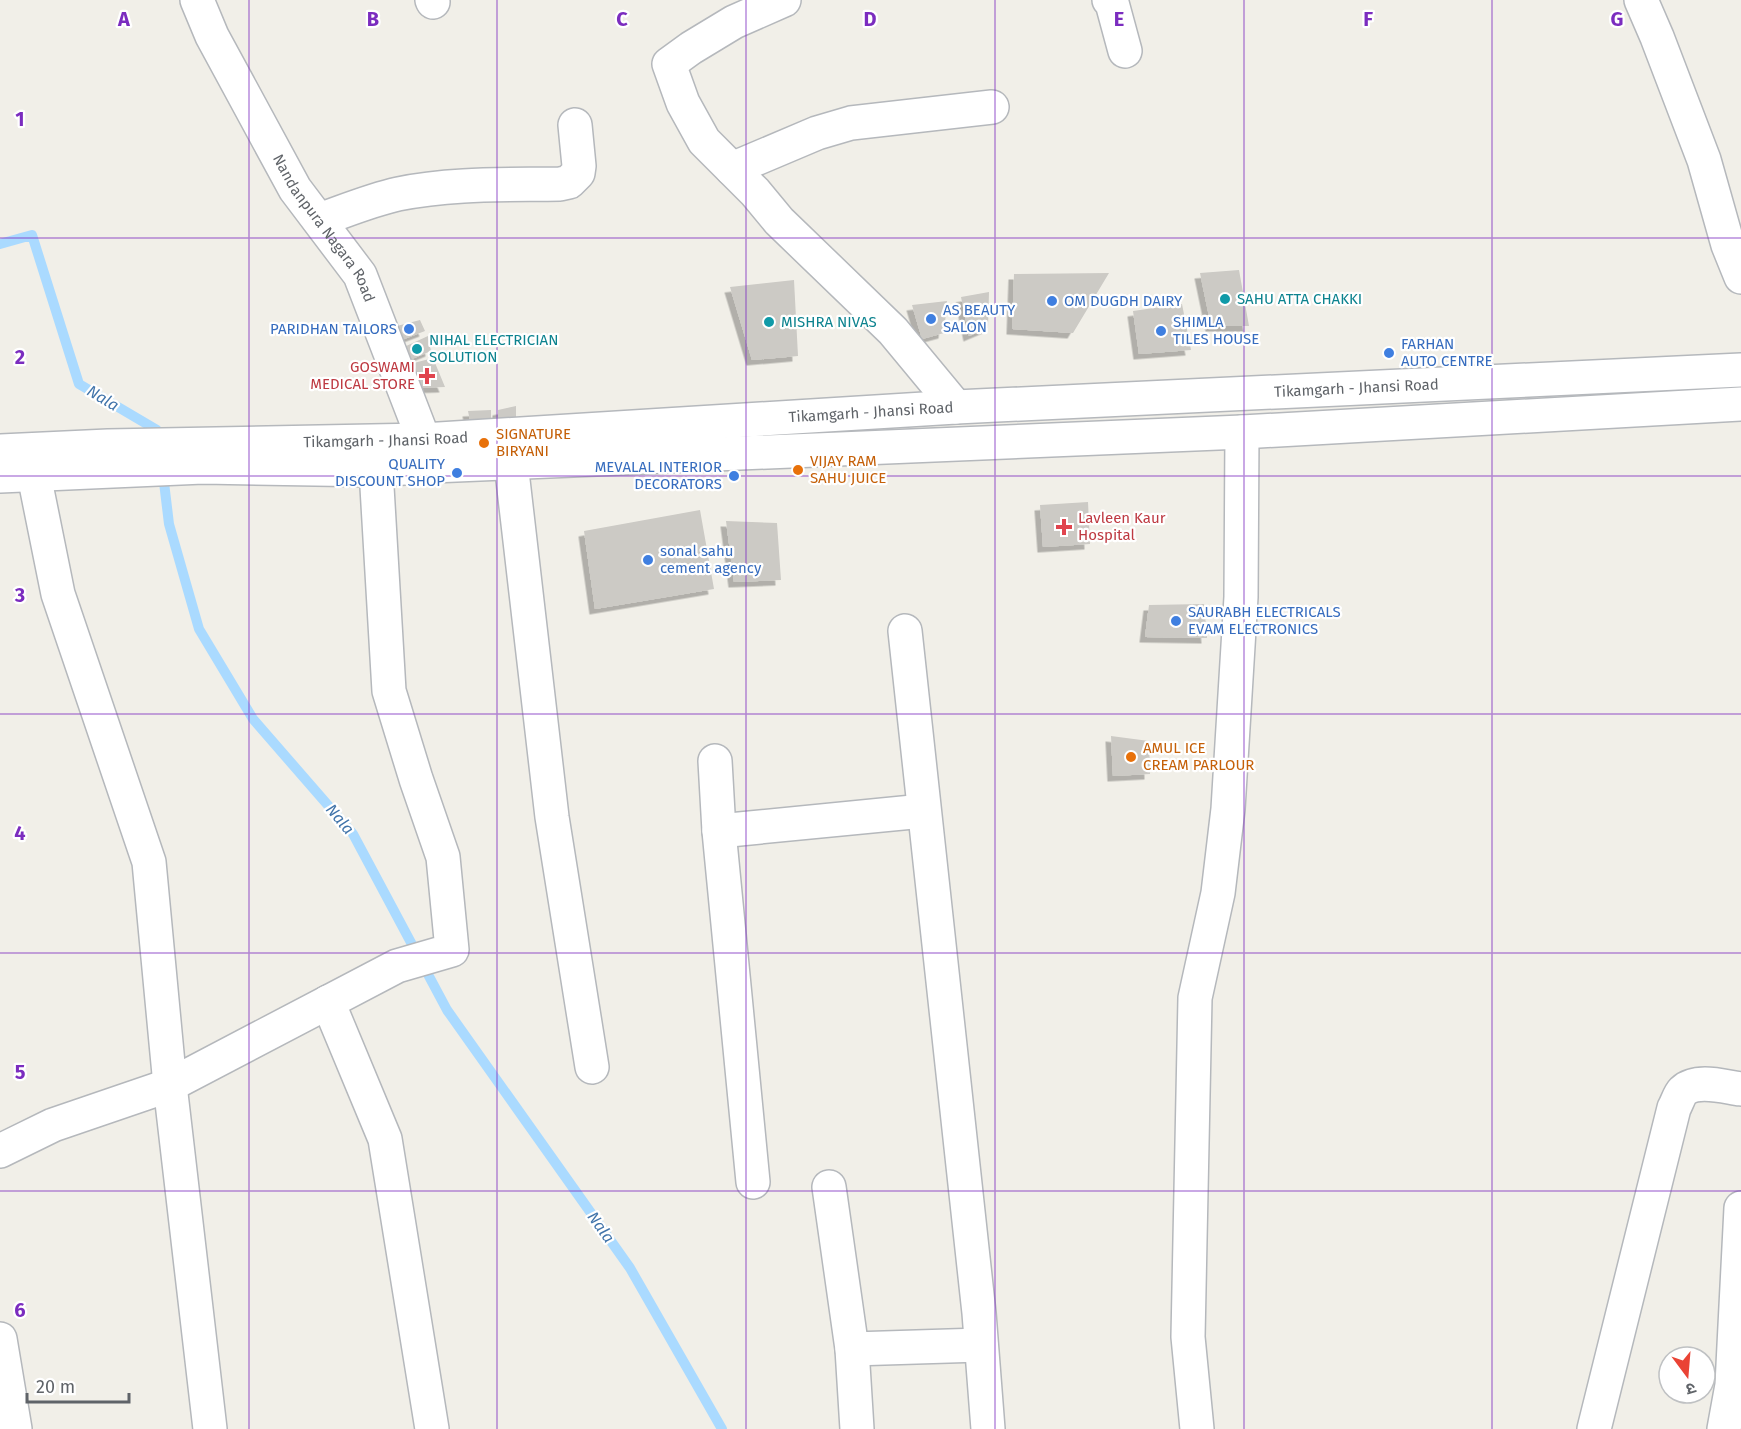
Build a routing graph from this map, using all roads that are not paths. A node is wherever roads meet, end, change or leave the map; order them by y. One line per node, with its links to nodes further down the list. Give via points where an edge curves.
1 (197, 0): 9 (street, Nandanpura Nagara Road, via 212,36 295,189)
2 (784, 0): 8 (street, via 734,22 669,64 683,103 704,141)
3 (1109, 0): 5 (street)
4 (1641, 0): 10 (street, via 1704,159)
5 (1125, 51)
6 (992, 106): 8 (street, via 851,123 817,133)
7 (575, 125): 9 (street, via 579,166 569,182 464,186 400,194)
8 (732, 170): 13 (street, via 893,332)
9 (319, 220): 18 (street, Nandanpura Nagara Road, via 360,275)
10 (1741, 277)
11 (1741, 370): 13 (street, Tikamgarh - Jhansi Road)
12 (1741, 404): 15 (street)
13 (956, 407): 14 (street, Tikamgarh - Jhansi Road)
14 (889, 411): 16 (street); 18 (street, Tikamgarh - Jhansi Road)
15 (1242, 432): 16 (street); 45 (street, via 1241,597 1228,809 1218,893 1195,998 1188,1337)
16 (890, 446): 21 (street)
17 (0, 451): 20 (street)
18 (428, 453): 19 (street, Tikamgarh - Jhansi Road); 21 (street); 22 (street)
19 (202, 456): 20 (street); 22 (street)
20 (113, 459): 23 (street)
21 (511, 464): 30 (street, via 552,817)
22 (376, 470): 29 (street, via 389,691 443,857 452,950 397,966)
23 (34, 475): 24 (street); 31 (street, via 58,594 149,862)
24 (0, 476)
25 (905, 631): 27 (street)
26 (715, 761): 28 (street)
27 (923, 810): 28 (street); 38 (street)
28 (719, 831): 34 (street)
29 (328, 1002): 31 (street); 42 (street, via 385,1139)
30 (592, 1067)
31 (170, 1085): 33 (street, via 52,1125); 41 (street)
32 (1741, 1089): 46 (street, via 1692,1086 1684,1090 1674,1108)
33 (0, 1151)
34 (753, 1182)
35 (829, 1187): 39 (street)
36 (1741, 1208): 47 (street, via 1732,1385)
37 (0, 1339): 40 (street)
38 (981, 1345): 39 (street); 44 (street)
39 (852, 1349): 43 (street)
40 (15, 1429)
41 (210, 1429)
42 (432, 1429)
43 (857, 1429)
44 (988, 1429)
45 (1197, 1429)
46 (1594, 1429)
47 (1724, 1429)

